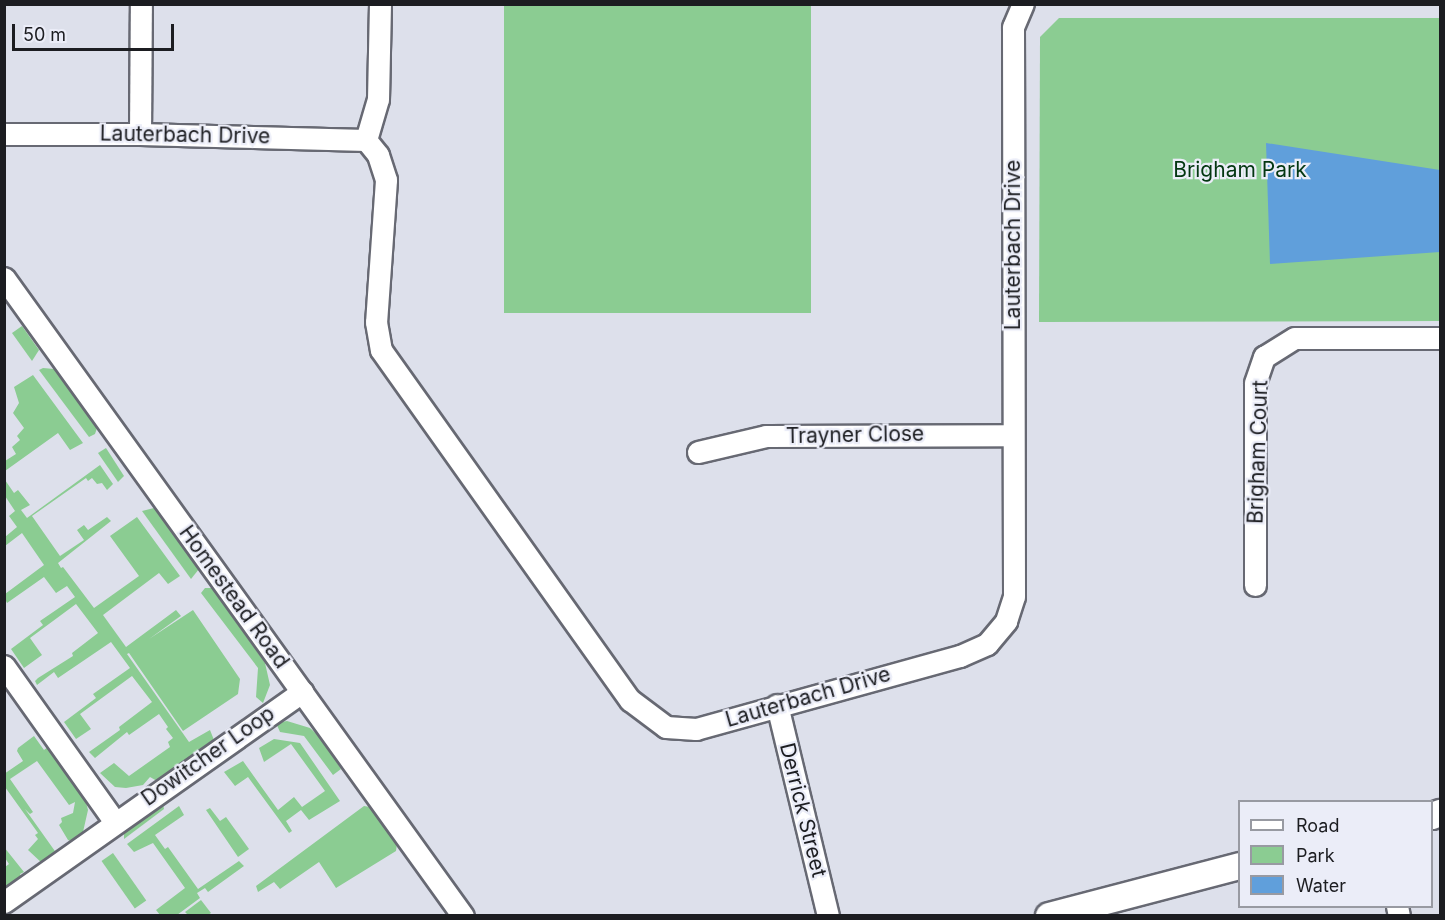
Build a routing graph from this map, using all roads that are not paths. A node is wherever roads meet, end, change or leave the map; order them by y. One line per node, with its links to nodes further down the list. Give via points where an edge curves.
1 (141, 4): 5 (street)
2 (380, 4): 6 (street, via 378,99)
3 (1023, 4): 9 (street, Lauterbach Drive, via 1013,27)
4 (4, 134): 5 (street, Lauterbach Drive)
5 (140, 134): 6 (street, Lauterbach Drive)
6 (366, 140): 14 (street, Lauterbach Drive, via 378,155 386,180 376,321 381,350 630,700 666,727 696,729)
7 (4, 278): 13 (street, Homestead Road)
8 (1440, 338): 11 (street, Brigham Court, via 1295,338 1264,357 1255,384)
9 (1013, 435): 10 (street, Trayner Close, via 766,436); 14 (street, Lauterbach Drive, via 1014,596 1006,621 987,644 960,656)
10 (698, 452)
11 (1255, 585)
12 (4, 666): 15 (street)
13 (302, 692): 15 (street, Dowitcher Loop); 18 (street, Homestead Road)
14 (777, 705): 19 (street, Derrick Street)
15 (115, 822): 17 (street, Dowitcher Loop)
16 (1238, 866): 20 (street)
17 (4, 902)
18 (463, 915)
19 (828, 915)
20 (1049, 915)

